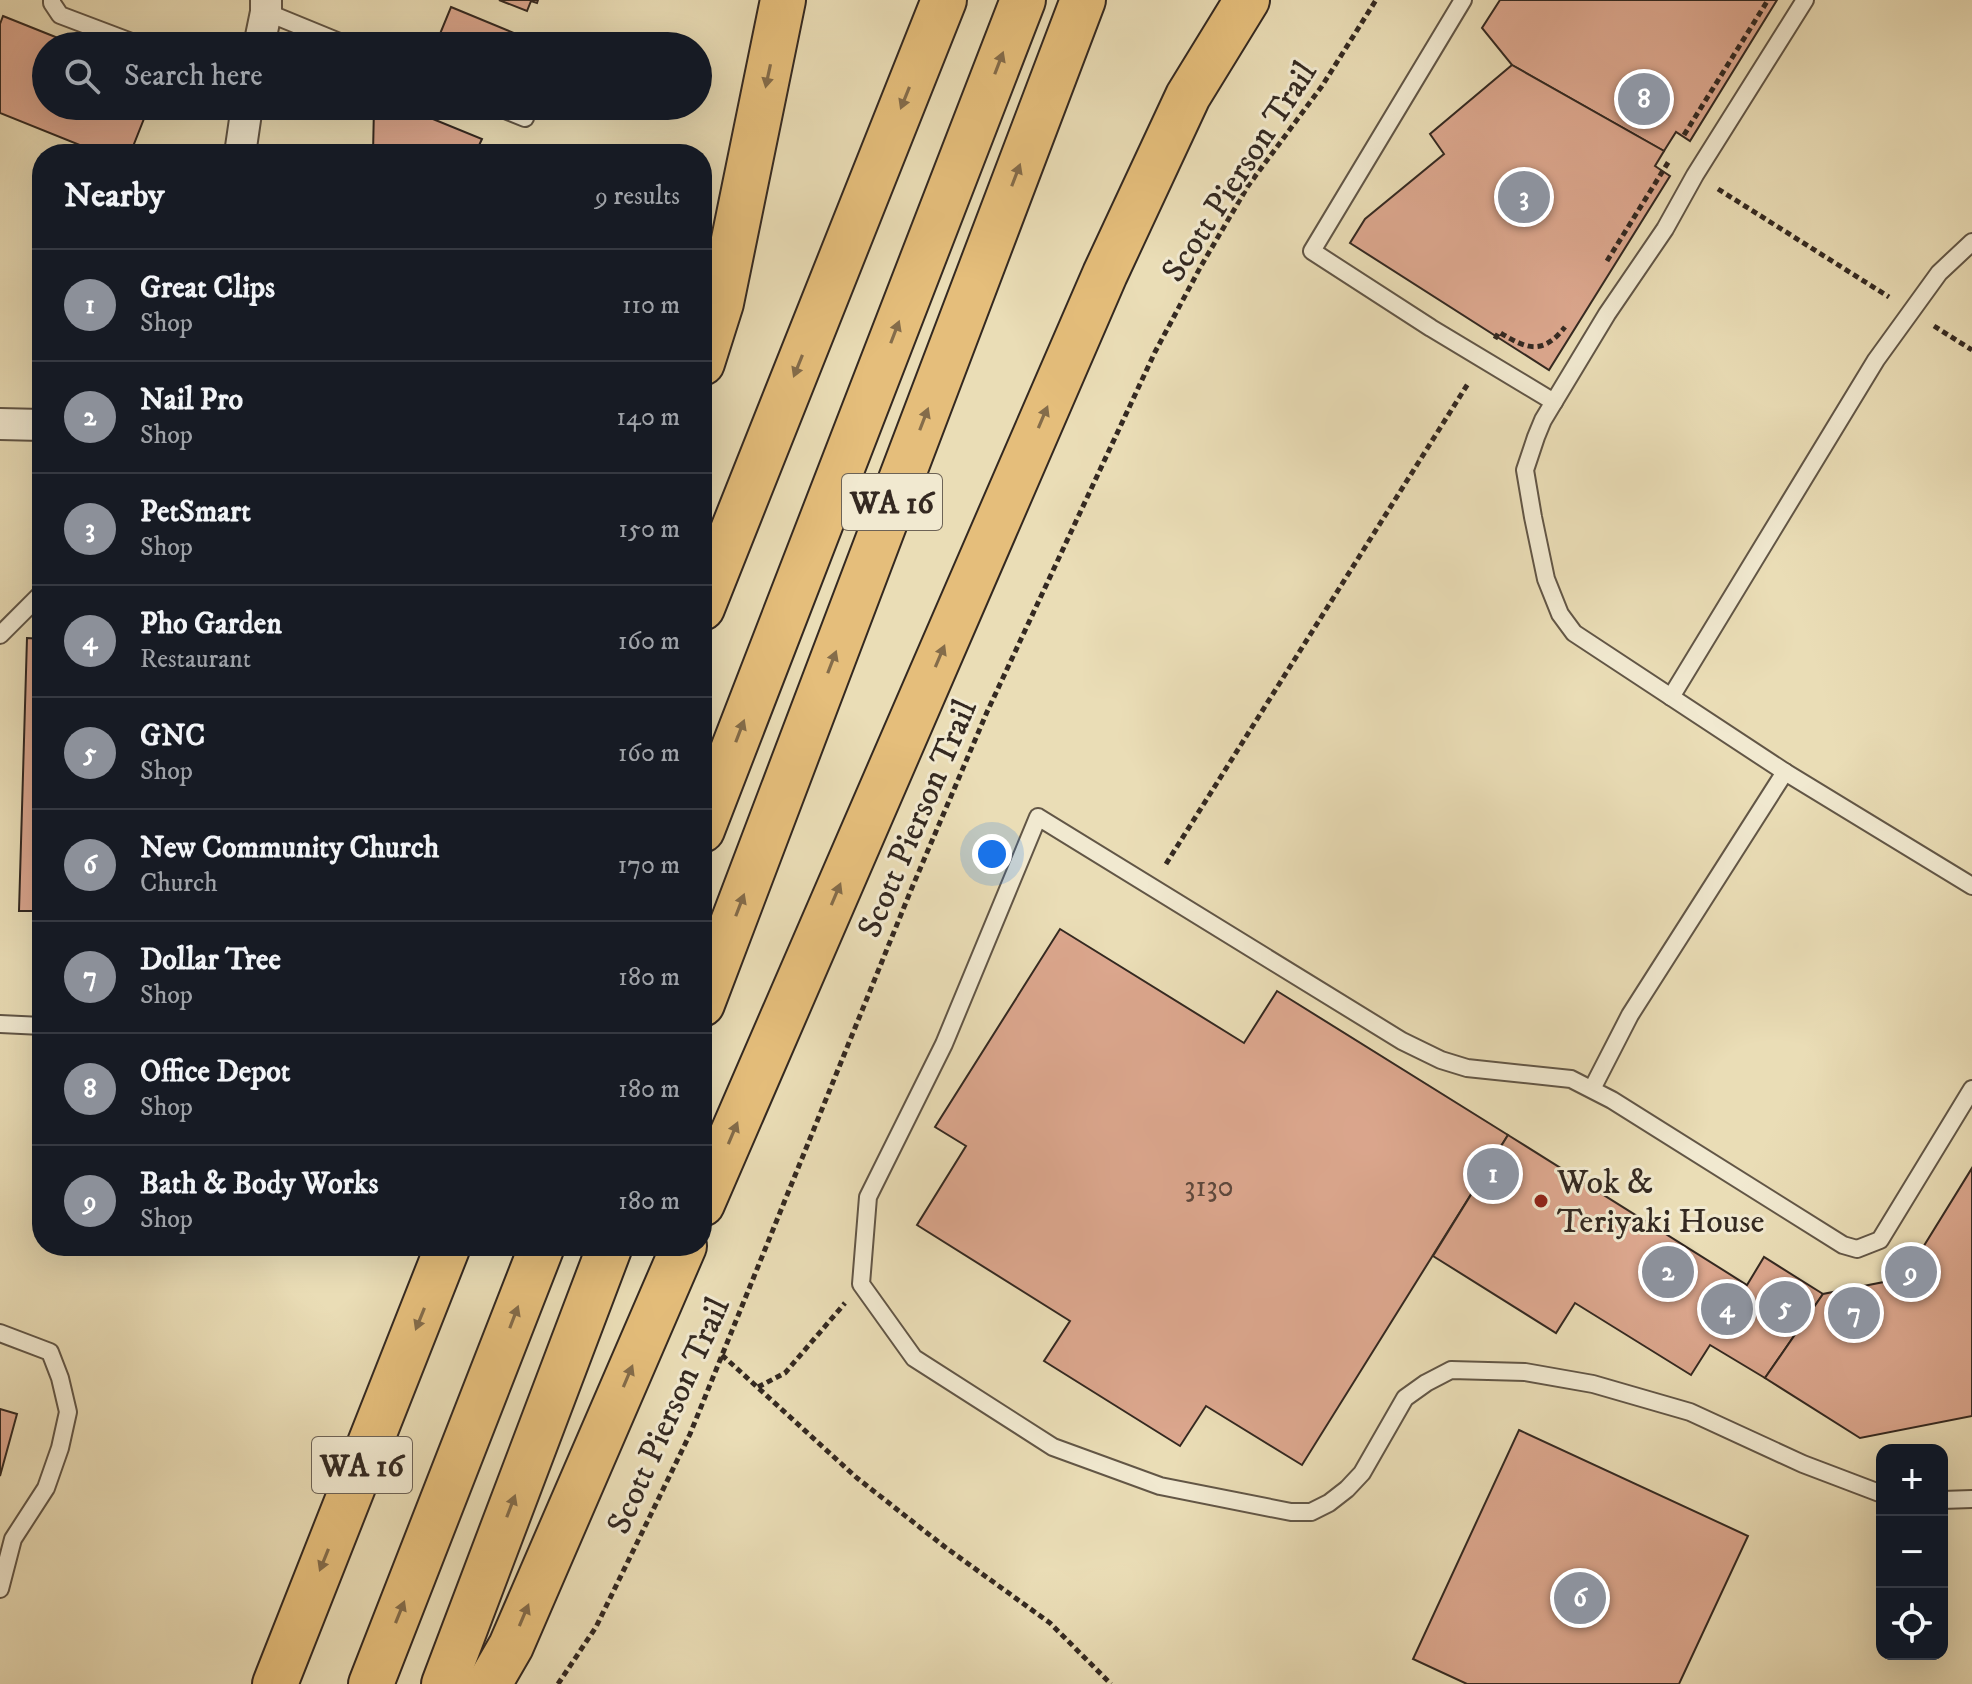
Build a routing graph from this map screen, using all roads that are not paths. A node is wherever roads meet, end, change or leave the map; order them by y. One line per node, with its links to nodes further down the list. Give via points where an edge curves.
1 (52, 0): 10 (lane, via 60,15)
2 (783, 0): 16 (highway, one-way to 16)
3 (944, 0): 20 (highway, one-way to 20)
4 (1023, 0): 25 (highway, one-way to 4)
5 (1083, 0): 27 (highway, WA 16, one-way to 5)
6 (1247, 0): 32 (highway, one-way to 6, via 1105,274 1188,96)
7 (1463, 0): 17 (lane, via 1312,251)
8 (1805, 0): 17 (lane)
9 (266, 6): 11 (street); 12 (lane)
10 (105, 32)
11 (261, 32)
12 (320, 32)
13 (245, 120): 14 (street)
14 (241, 144)
15 (1972, 242): 23 (lane, via 1909,310)
16 (712, 331)
17 (1554, 402): 23 (lane, via 1525,470 1546,579 1574,633)
18 (0, 424): 19 (street)
19 (32, 425)
20 (712, 583)
21 (32, 603): 22 (lane)
22 (0, 635)
23 (1671, 697): 24 (lane)
24 (1785, 772): 26 (lane); 30 (lane, via 1630,1015)
25 (712, 804)
26 (1972, 886)
27 (712, 978)
28 (0, 1024): 29 (lane)
29 (32, 1026)
30 (1592, 1089): 31 (lane, via 1857,1249 1880,1240); 38 (lane, via 1571,1079 1467,1068 1425,1053 1038,817 944,1044 868,1197 861,1284 914,1358 1053,1447 1160,1486 1311,1512 1362,1473 1405,1398 1451,1370 1475,1370 1593,1384 1690,1412)
31 (1972, 1089)
32 (712, 1181)
33 (444, 1256): 42 (highway, WA 16, one-way to 42)
34 (538, 1256): 43 (highway, one-way to 34)
35 (606, 1256): 44 (highway, one-way to 35)
36 (680, 1256): 45 (highway, one-way to 36, via 511,1646)
37 (0, 1333): 41 (lane, via 50,1352 68,1412 46,1488 13,1539)
38 (1876, 1492)
39 (1972, 1499): 40 (lane)
40 (1948, 1500)
41 (0, 1589)
42 (275, 1684)
43 (371, 1684)
44 (444, 1684)
45 (489, 1684)

